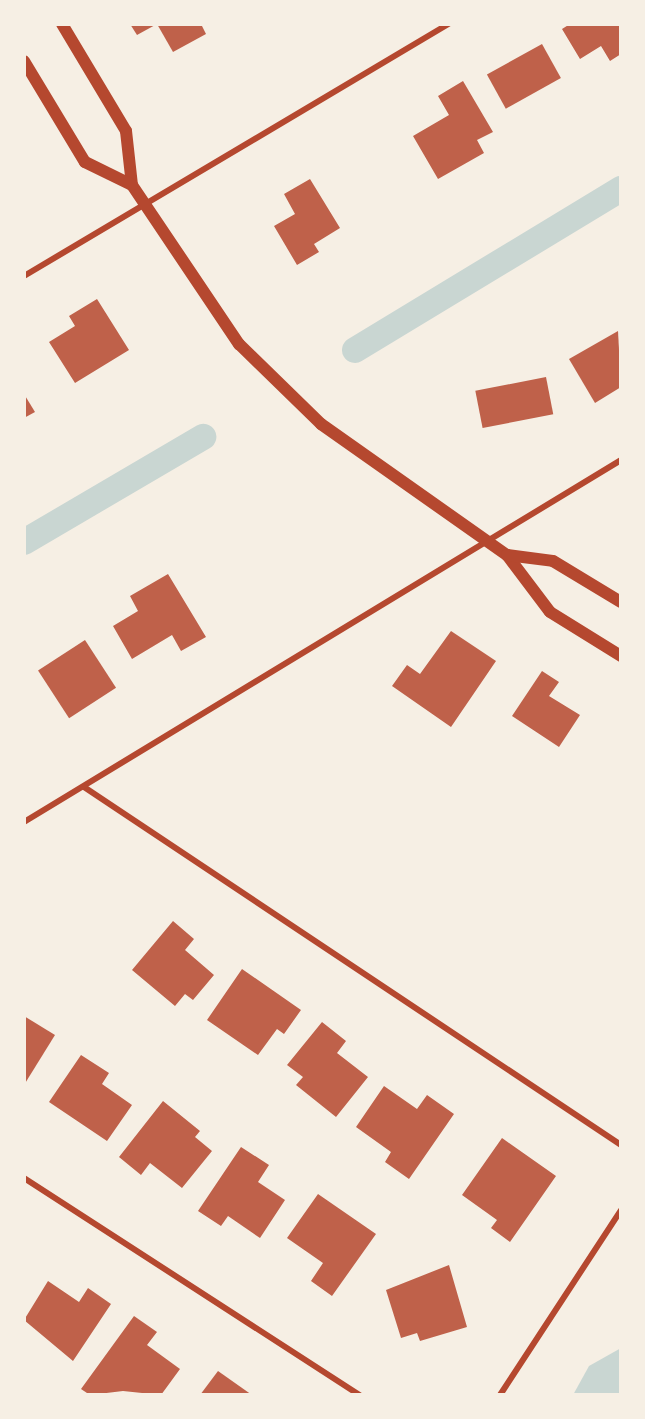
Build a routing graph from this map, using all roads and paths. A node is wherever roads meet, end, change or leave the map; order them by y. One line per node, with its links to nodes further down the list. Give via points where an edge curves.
1 (62, 24): 4 (main road, via 126,131)
2 (449, 24): 5 (street)
3 (24, 62): 4 (main road, via 85,162)
4 (132, 185): 5 (main road)
5 (145, 204): 6 (street); 8 (main road, via 238,344 321,424)
6 (24, 276)
7 (621, 460): 8 (street)
8 (486, 540): 9 (main road); 12 (street)
9 (507, 555): 10 (main road, via 553,561); 11 (main road, via 550,612)
10 (621, 602)
11 (621, 656)
12 (84, 787): 13 (street); 14 (street)
13 (24, 822)
14 (621, 1144)
15 (24, 1178): 17 (street)
16 (621, 1210): 18 (street)
17 (360, 1395)
18 (500, 1395)

